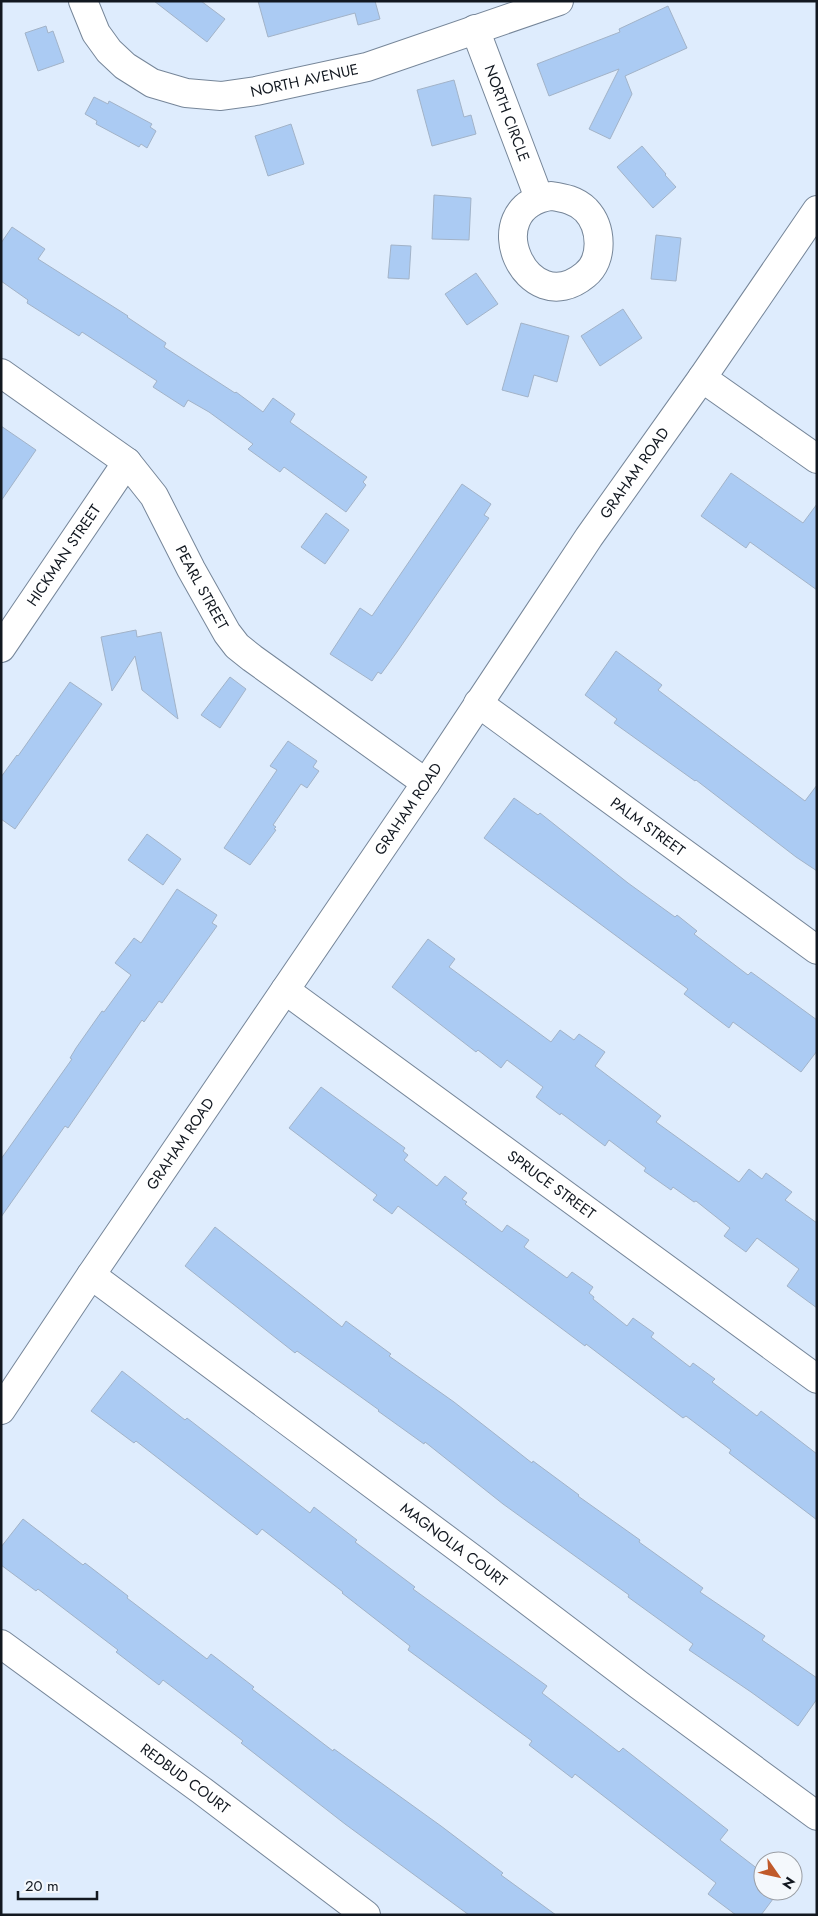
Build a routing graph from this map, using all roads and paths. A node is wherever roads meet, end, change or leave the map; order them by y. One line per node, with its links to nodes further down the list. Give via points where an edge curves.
1 (83, 1): 3 (street, NORTH AVENUE, via 96,33 125,66 152,83 186,93 212,96 256,92 367,66)
2 (559, 1): 3 (street, NORTH AVENUE)
3 (475, 29): 4 (street, NORTH CIRCLE)
4 (539, 198)
5 (817, 210): 7 (street, GRAHAM ROAD)
6 (1, 373): 9 (street, PEARL STREET)
7 (702, 378): 8 (street); 11 (street, GRAHAM ROAD, via 589,537)
8 (817, 460)
9 (127, 462): 10 (street, HICKMAN STREET); 12 (street, PEARL STREET, via 154,496 191,569 237,646)
10 (1, 648)
11 (478, 704): 12 (street, GRAHAM ROAD); 13 (street, PALM STREET)
12 (426, 782): 14 (street, GRAHAM ROAD)
13 (817, 950)
14 (285, 990): 15 (street, GRAHAM ROAD); 16 (street, SPRUCE STREET)
15 (90, 1275): 17 (street, GRAHAM ROAD); 19 (street, MAGNOLIA COURT)
16 (817, 1379)
17 (1, 1410)
18 (1, 1644): 20 (street, REDBUD COURT)
19 (817, 1816)
20 (366, 1915)

